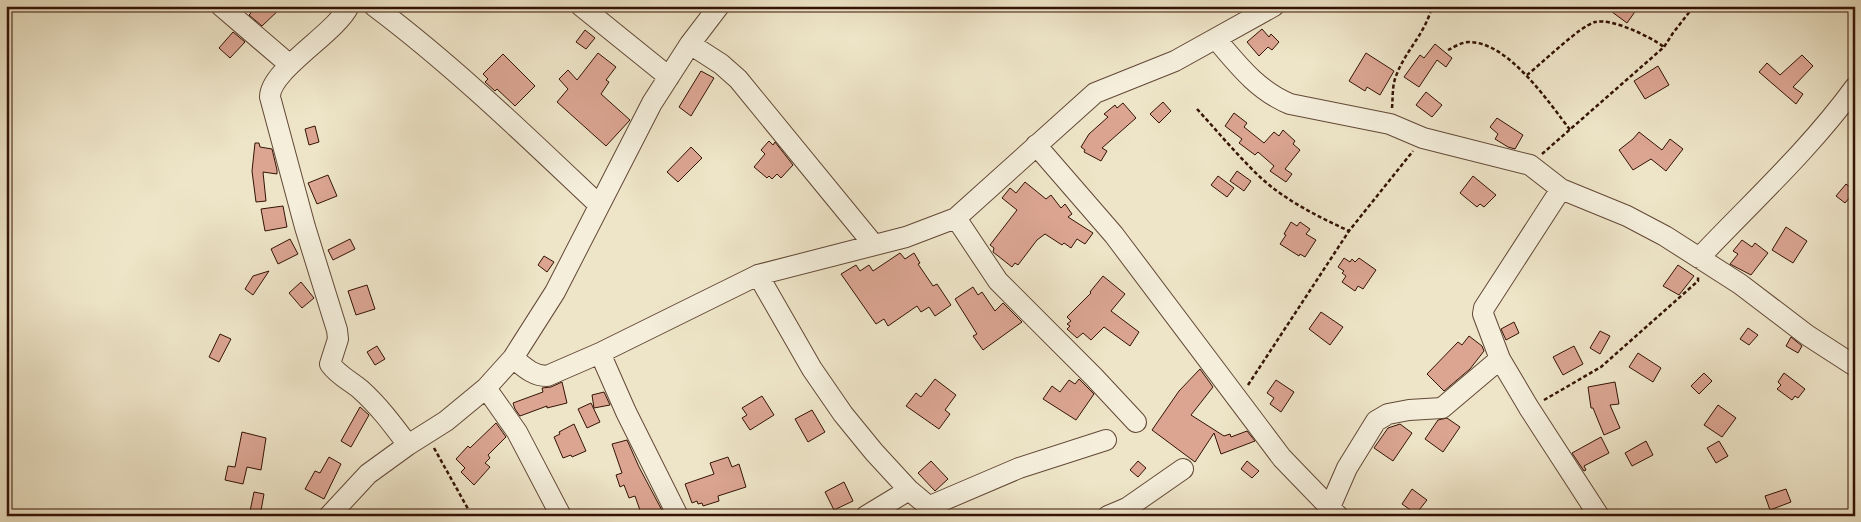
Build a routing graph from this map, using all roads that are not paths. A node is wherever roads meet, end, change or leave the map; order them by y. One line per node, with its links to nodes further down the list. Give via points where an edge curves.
1 (221, 6): 9 (street)
2 (349, 6): 9 (street, via 331,30)
3 (374, 6): 14 (street, via 502,113)
4 (580, 6): 10 (street)
5 (719, 6): 8 (street)
6 (1274, 6): 7 (street)
7 (1216, 39): 12 (street, via 1174,61 1095,93); 13 (street, via 1251,79 1277,99 1390,124 1423,138 1530,165)
8 (690, 44): 10 (street); 16 (street, via 738,79)
9 (290, 65): 26 (street, via 273,85 270,97 337,330 338,339 330,364 382,411)
10 (668, 76): 14 (street)
11 (1855, 87): 17 (street, via 1810,142)
12 (1036, 145): 15 (street); 30 (street, via 1114,235 1282,458)
13 (1560, 190): 17 (street, via 1628,216); 21 (street, via 1484,308 1482,314)
14 (599, 204): 20 (street, via 554,292)
15 (956, 218): 16 (street); 24 (street, via 998,281)
16 (874, 245): 18 (street)
17 (1699, 258): 22 (street)
18 (758, 275): 19 (street); 28 (street, via 812,369 843,414)
19 (600, 353): 20 (street, via 547,376 532,373); 33 (street)
20 (513, 358): 23 (street)
21 (1500, 359): 30 (street, via 1442,408 1388,414 1376,421 1346,468); 36 (street)
22 (1855, 366)
23 (486, 388): 26 (street, via 446,421); 32 (street, via 517,432)
24 (1136, 422)
25 (1106, 440): 29 (street, via 1018,468)
26 (408, 445): 31 (street, via 368,474)
27 (1183, 469): 35 (street, via 1127,508)
28 (909, 490): 29 (street); 34 (street)
29 (935, 511)
30 (1334, 511)
31 (329, 516)
32 (562, 516)
33 (678, 516)
34 (866, 516)
35 (1108, 516)
36 (1599, 516)

